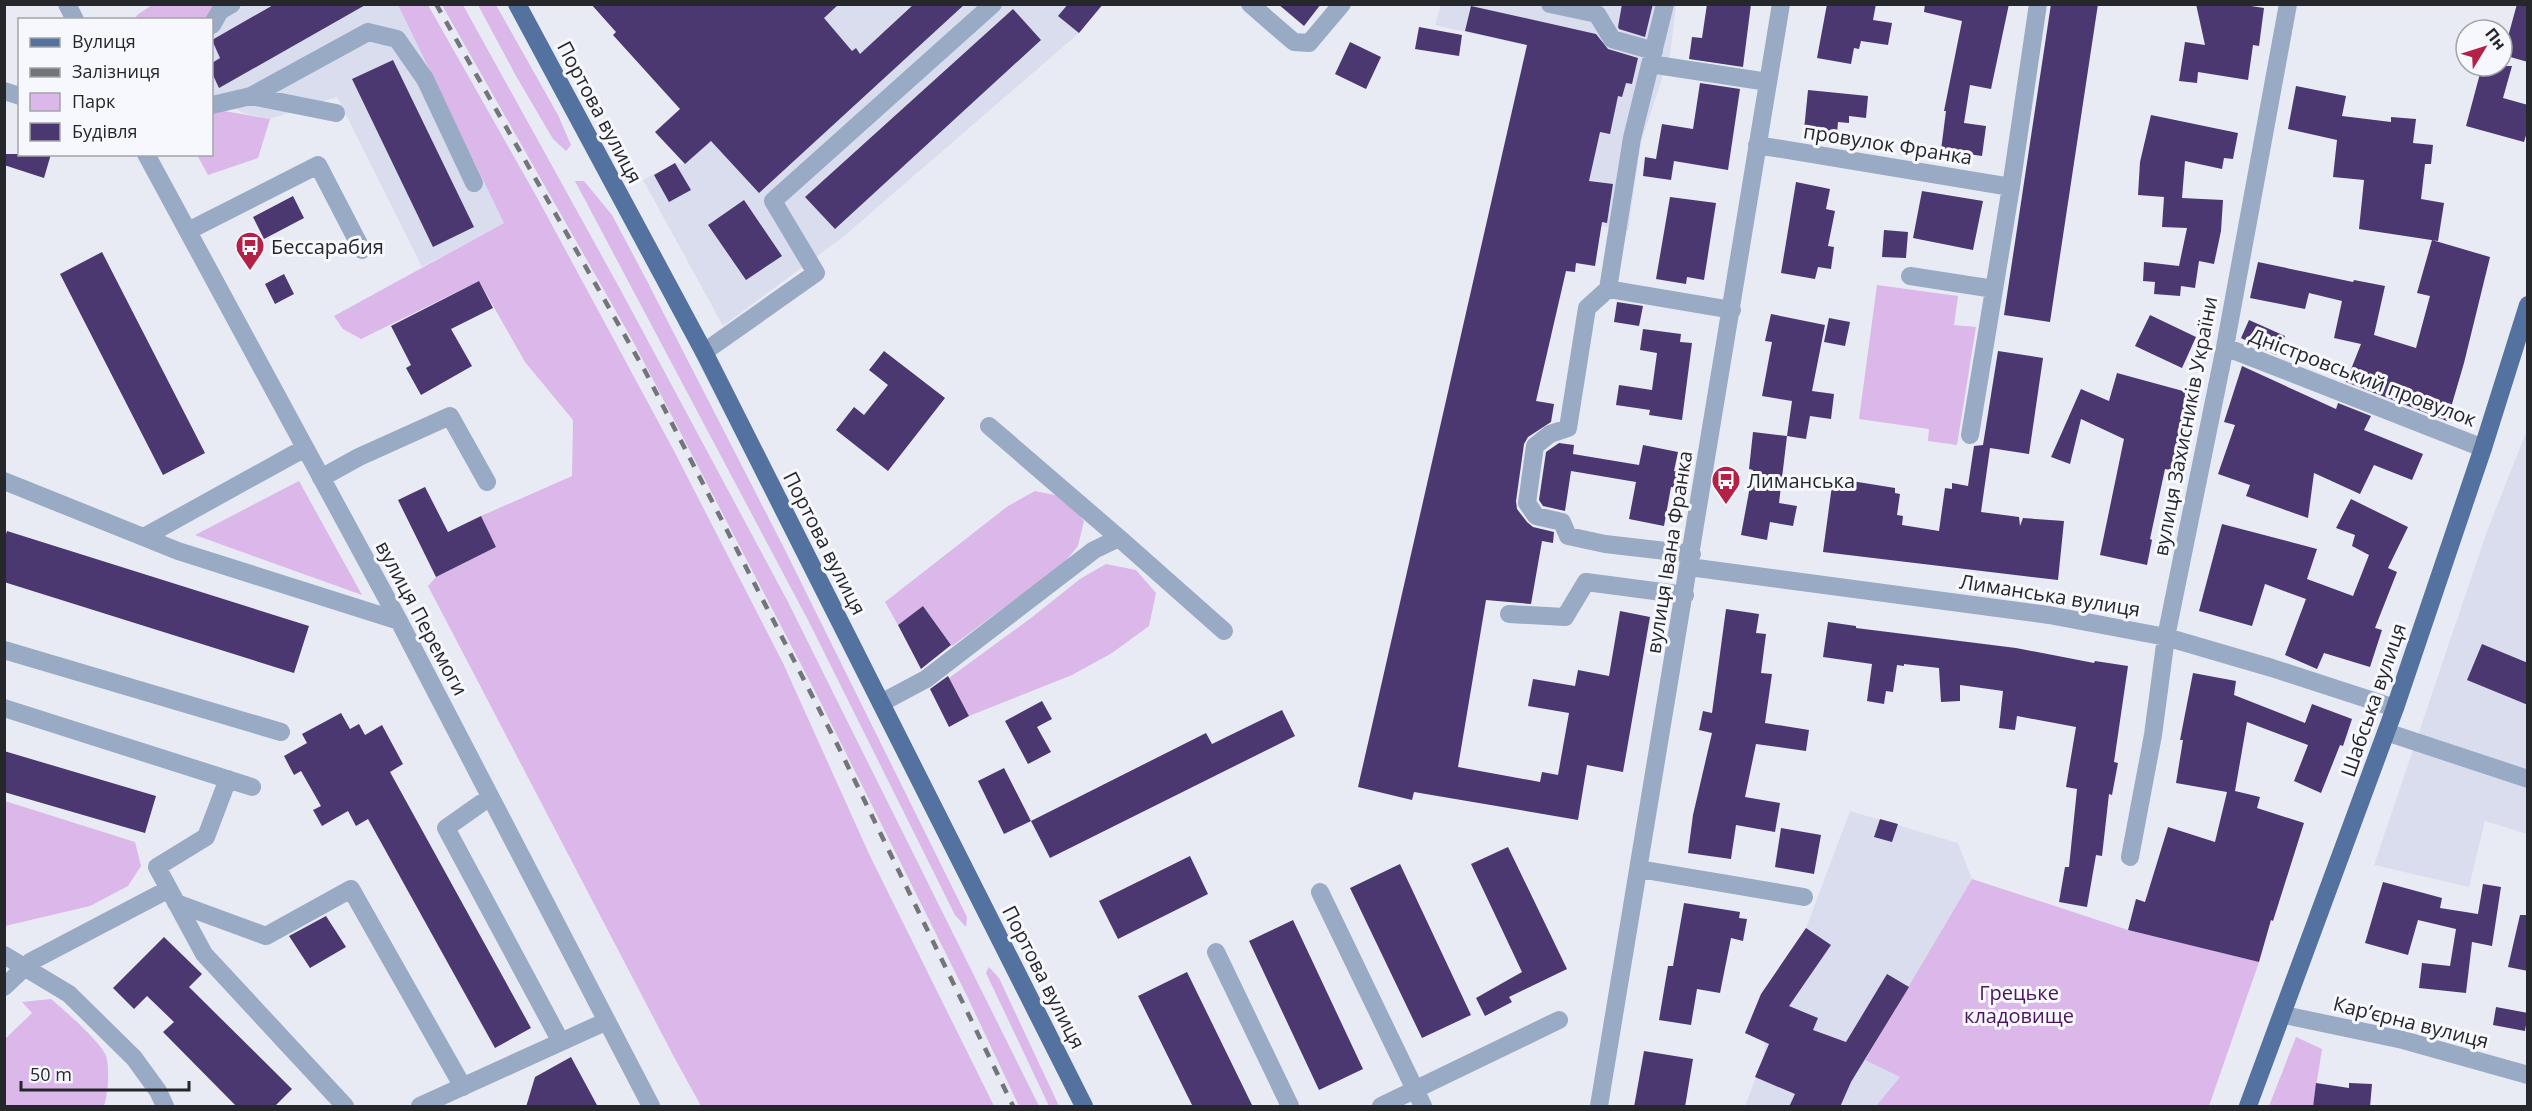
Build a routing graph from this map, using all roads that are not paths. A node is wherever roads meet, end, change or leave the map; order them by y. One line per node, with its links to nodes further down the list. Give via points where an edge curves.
1 (67, 4): 12 (street)
2 (232, 4): 13 (street, via 220,11)
3 (517, 4): 31 (main road, Портова вулиця)
4 (993, 4): 31 (street, via 773,201 816,273)
5 (1250, 4): 6 (street, via 1294,42 1309,43)
6 (1342, 4)
7 (1550, 4): 14 (street, via 1597,15 1612,39)
8 (1665, 4): 14 (street)
9 (1781, 4): 15 (street, вулиця Івана Франка)
10 (2038, 4): 22 (street)
11 (2288, 4): 30 (street, вулиця Захисників України)
12 (74, 18)
13 (213, 23)
14 (1652, 57): 15 (street); 26 (street, via 1632,138)
15 (1768, 82): 19 (street, вулиця Івана Франка)
16 (251, 96): 17 (street); 18 (street); 21 (street, via 369,32 397,39 425,79)
17 (213, 105)
18 (336, 113)
19 (1757, 145): 22 (street, провулок Франка); 29 (street, вулиця Івана Франка)
20 (147, 156): 23 (street, вулиця Перемоги)
21 (474, 183)
22 (2011, 188): 27 (street)
23 (188, 231): 24 (street, via 318,165); 34 (street, вулиця Перемоги)
24 (362, 250)
25 (1910, 276): 27 (street)
26 (1608, 289): 29 (street); 41 (street, Лиманська вулиця, via 1587,308 1568,428 1550,434 1535,446 1527,503 1536,516 1562,522 1568,536)
27 (1994, 289): 33 (street)
28 (2528, 305): 35 (main road, Шабська вулиця)
29 (1732, 310): 41 (street, вулиця Івана Франка)
30 (2225, 347): 35 (street, Дністровський провулок); 46 (street, вулиця Захисників України)
31 (704, 352): 48 (main road, Портова вулиця)
32 (989, 426): 40 (street)
33 (1970, 435)
34 (305, 448): 36 (street, вулиця Перемоги); 39 (street)
35 (2483, 448): 50 (main road, Шабська вулиця)
36 (321, 478): 38 (street, via 450,416); 44 (street, вулиця Перемоги)
37 (4, 481): 39 (street)
38 (487, 482)
39 (144, 537): 44 (street)
40 (1119, 538): 45 (street); 48 (street, via 1094,550 926,679)
41 (1691, 561): 42 (street, вулиця Івана Франка); 46 (street, Лиманська вулиця, via 2049,615)
42 (1685, 595): 43 (street, via 1586,582 1565,617); 58 (street, вулиця Івана Франка)
43 (1509, 614)
44 (399, 621): 56 (street, вулиця Перемоги)
45 (1224, 631)
46 (2166, 637): 50 (street, Лиманська вулиця); 57 (street, вулиця Захисників України)
47 (4, 650): 51 (street)
48 (881, 704): 77 (main road, Портова вулиця)
49 (4, 708): 53 (street)
50 (2395, 708): 52 (main road, Шабська вулиця)
51 (281, 732)
52 (2386, 732): 54 (street); 66 (main road, Шабська вулиця)
53 (228, 779): 55 (street); 60 (street, via 206,837 156,867)
54 (2528, 780)
55 (252, 787)
56 (490, 797): 68 (street, вулиця Перемоги); 69 (street, via 446,828)
57 (2130, 857)
58 (1639, 869): 61 (street); 80 (street, вулиця Івана Франка)
59 (1320, 892): 72 (street)
60 (172, 896): 64 (street); 71 (street, via 266,936 351,889); 75 (street, via 204,954)
61 (1804, 897)
62 (1216, 952): 78 (street)
63 (4, 955): 64 (street)
64 (27, 965): 65 (street); 74 (street, via 69,994 134,1058)
65 (4, 987)
66 (2284, 1015): 70 (street, Карʼєрна вулиця, via 2403,1040); 81 (main road, Шабська вулиця)
67 (1559, 1020): 72 (street)
68 (606, 1021): 69 (street); 73 (street, вулиця Перемоги)
69 (561, 1042): 71 (street)
70 (2528, 1075)
71 (463, 1087): 76 (street)
72 (1419, 1098): 79 (street)
73 (649, 1105)
74 (165, 1107)
75 (345, 1107)
76 (420, 1107)
77 (1084, 1107)
78 (1290, 1107)
79 (1381, 1107)
80 (1599, 1107)
81 (2248, 1107)

